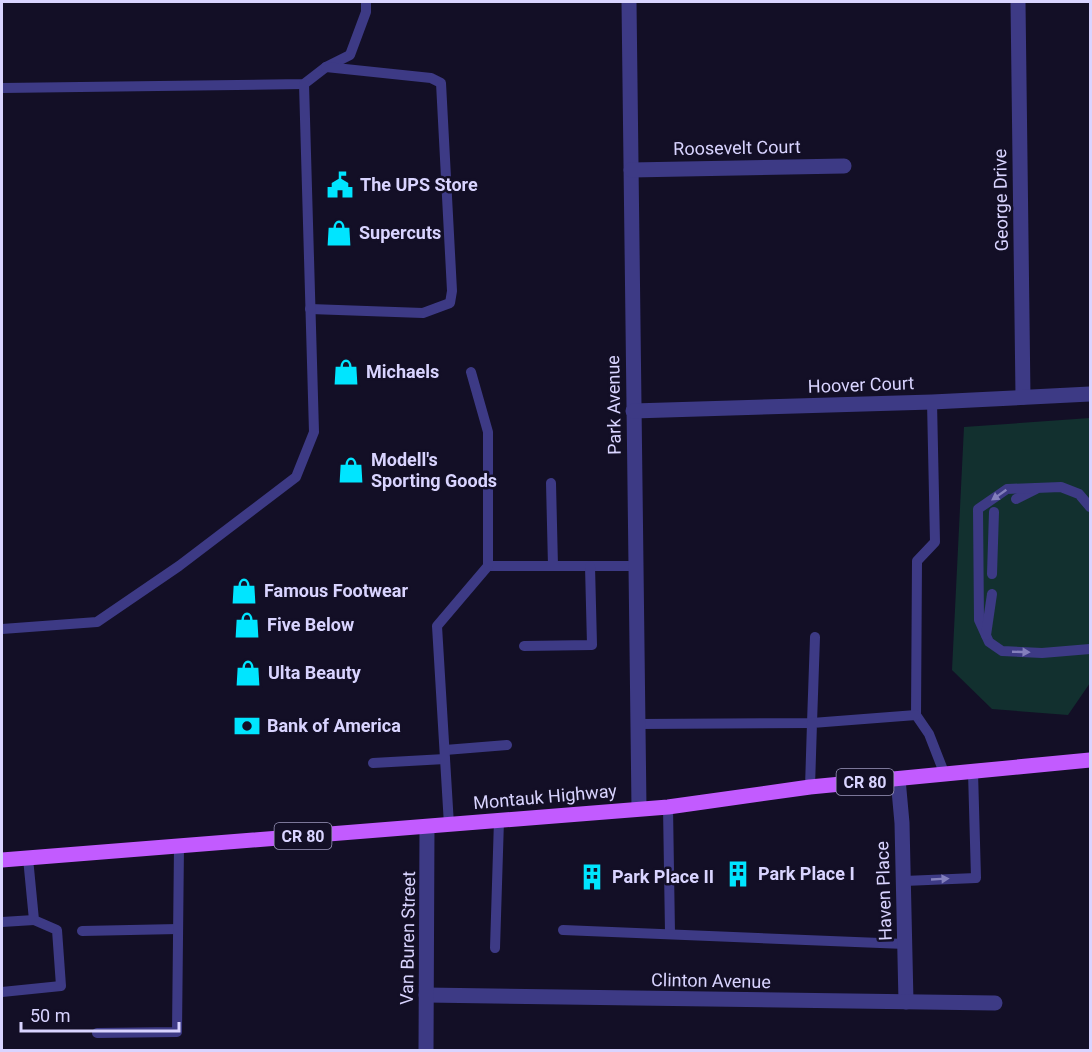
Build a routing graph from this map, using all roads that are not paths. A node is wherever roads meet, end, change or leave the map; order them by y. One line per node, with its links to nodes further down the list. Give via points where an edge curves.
1 (366, 2): 4 (lane, via 350,55)
2 (629, 2): 8 (street, Park Avenue)
3 (1018, 2): 12 (street, George Drive)
4 (326, 67): 5 (lane); 9 (lane, via 431,78 441,83 452,291 450,303 423,313)
5 (304, 84): 6 (lane); 9 (lane)
6 (2, 88)
7 (844, 166): 8 (street, Roosevelt Court)
8 (631, 170): 14 (street, Park Avenue)
9 (310, 309): 26 (lane, via 314,432 296,477 179,566 97,622)
10 (471, 372): 20 (lane, via 488,432)
11 (1090, 394): 12 (street, Hoover Court)
12 (1023, 398): 13 (street, Hoover Court)
13 (932, 402): 14 (street, Hoover Court); 31 (lane, via 935,542 917,561)
14 (633, 411): 23 (street, Park Avenue)
15 (551, 483): 21 (lane)
16 (1039, 488): 17 (lane); 18 (lane, via 1061,487 1079,494); 27 (lane, one-way to 27, via 1007,489 978,509 979,620)
17 (1016, 499)
18 (1090, 507)
19 (994, 512): 24 (lane)
20 (488, 566): 21 (lane); 35 (lane, via 437,626)
21 (553, 566): 22 (lane)
22 (590, 566): 23 (lane); 29 (lane, via 592,645)
23 (637, 566): 33 (street, Park Avenue)
24 (992, 574)
25 (992, 594): 27 (lane)
26 (2, 629)
27 (986, 636): 30 (lane, one-way to 30, via 1002,651)
28 (815, 637): 32 (lane)
29 (524, 646)
30 (1090, 649)
31 (916, 715): 32 (lane); 39 (lane, via 929,734)
32 (812, 723): 33 (lane); 41 (lane)
33 (639, 724): 43 (street, Park Avenue)
34 (507, 745): 35 (lane)
35 (445, 754): 37 (lane); 45 (lane)
36 (1090, 760): 38 (main road, Montauk Highway / CR 80)
37 (373, 763)
38 (974, 772): 39 (main road, Montauk Highway / CR 80); 50 (lane, one-way to 38, via 976,878)
39 (945, 775): 40 (main road, Montauk Highway / CR 80)
40 (898, 779): 41 (main road, Montauk Highway / CR 80); 50 (street, Haven Place)
41 (810, 787): 42 (main road, Montauk Highway / CR 80)
42 (668, 807): 43 (main road, Montauk Highway / CR 80); 56 (lane)
43 (639, 808): 44 (main road, Montauk Highway / CR 80)
44 (499, 820): 45 (main road, Montauk Highway / CR 80); 58 (lane)
45 (449, 825): 46 (main road, Montauk Highway / CR 80)
46 (427, 826): 47 (main road, Montauk Highway / CR 80); 60 (street, Van Buren Street)
47 (179, 846): 48 (main road, Montauk Highway / CR 80); 53 (lane)
48 (28, 858): 49 (main road, Montauk Highway / CR 80); 51 (lane)
49 (2, 860)
50 (904, 881): 57 (street, Haven Place)
51 (34, 920): 52 (lane); 59 (lane, via 57,930 61,986)
52 (2, 922)
53 (178, 929): 55 (lane); 63 (lane, via 177,1032)
54 (562, 930): 56 (lane)
55 (82, 931)
56 (670, 933): 57 (lane)
57 (905, 944): 61 (street, Haven Place)
58 (495, 948)
59 (2, 992)
60 (426, 995): 61 (street, Clinton Avenue); 64 (street, Van Buren Street)
61 (906, 1002): 62 (street, Clinton Avenue)
62 (995, 1003)
63 (97, 1033)
64 (426, 1050)

